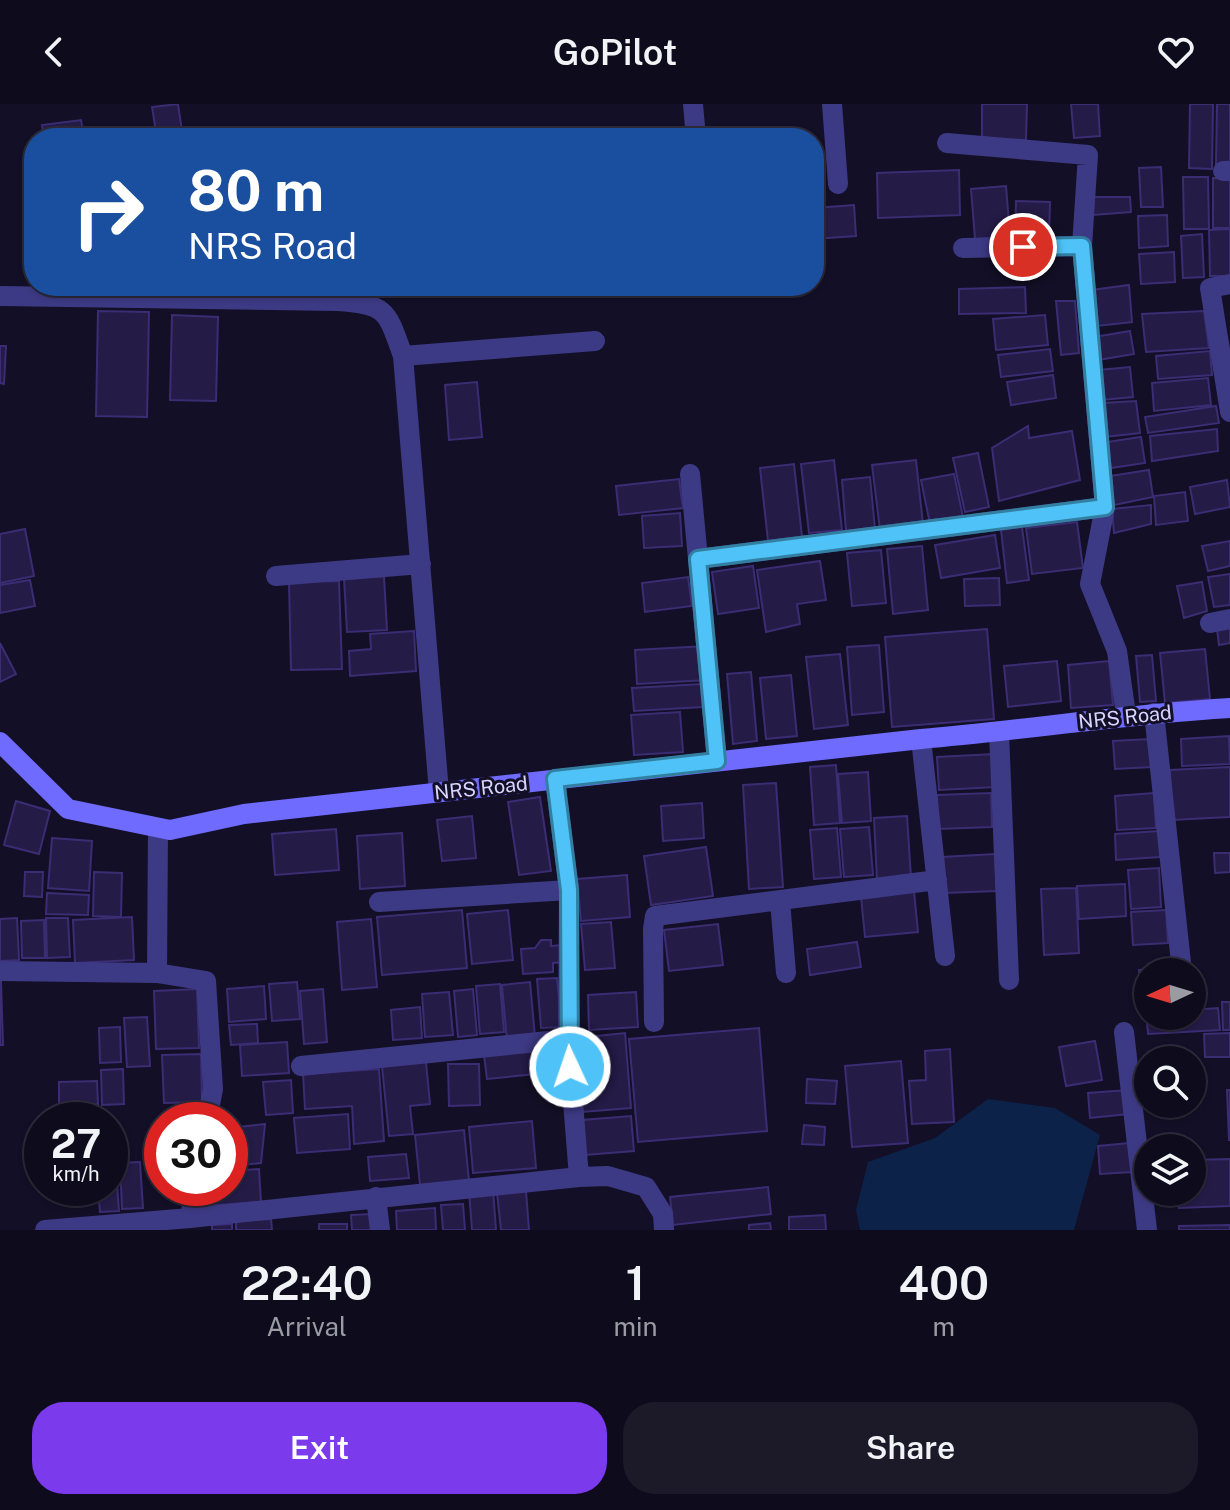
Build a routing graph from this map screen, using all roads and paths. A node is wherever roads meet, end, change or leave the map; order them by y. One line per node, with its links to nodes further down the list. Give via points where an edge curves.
1 (693, 104): 3 (street)
2 (832, 104): 5 (street)
3 (695, 128)
4 (947, 143): 6 (street, via 1088,155)
5 (838, 184)
6 (1082, 246): 7 (street); 16 (street)
7 (963, 248)
8 (1230, 284): 14 (street, via 1210,288)
9 (0, 296): 10 (street)
10 (24, 296)
11 (239, 296): 13 (street, via 368,303 389,316)
12 (595, 341): 13 (street)
13 (403, 356): 18 (street)
14 (1230, 412)
15 (690, 474): 17 (street)
16 (1105, 507): 17 (street); 22 (street, via 1090,584 1117,651)
17 (698, 559): 26 (street)
18 (421, 564): 19 (street); 28 (street)
19 (276, 576)
20 (1230, 708): 21 (street, NRS Road)
21 (1154, 713): 22 (street, NRS Road); 35 (street)
22 (1126, 715): 23 (street, NRS Road)
23 (999, 732): 24 (street, NRS Road); 39 (street)
24 (921, 739): 26 (street, NRS Road); 30 (street)
25 (0, 742): 29 (street, NRS Road, via 68,809)
26 (717, 761): 27 (street, NRS Road)
27 (555, 779): 28 (street, NRS Road); 31 (street)
28 (439, 792): 29 (street, NRS Road)
29 (158, 828): 37 (street)
30 (937, 880): 32 (street); 34 (street)
31 (569, 890): 33 (street); 42 (street)
32 (780, 901): 38 (street); 40 (street, via 655,916)
33 (379, 902)
34 (945, 956)
35 (1180, 958)
36 (0, 971): 37 (street)
37 (157, 973): 44 (street, via 206,981)
38 (786, 973)
39 (1009, 980)
40 (654, 1022)
41 (1124, 1032): 52 (street)
42 (568, 1039): 43 (street); 45 (street)
43 (301, 1066)
44 (210, 1102)
45 (579, 1177): 46 (street); 51 (street, via 608,1176 646,1187 663,1214)
46 (376, 1197): 48 (street); 50 (street)
47 (192, 1206): 48 (street)
48 (190, 1218): 49 (street)
49 (45, 1230)
50 (380, 1230)
51 (664, 1230)
52 (1147, 1230)

